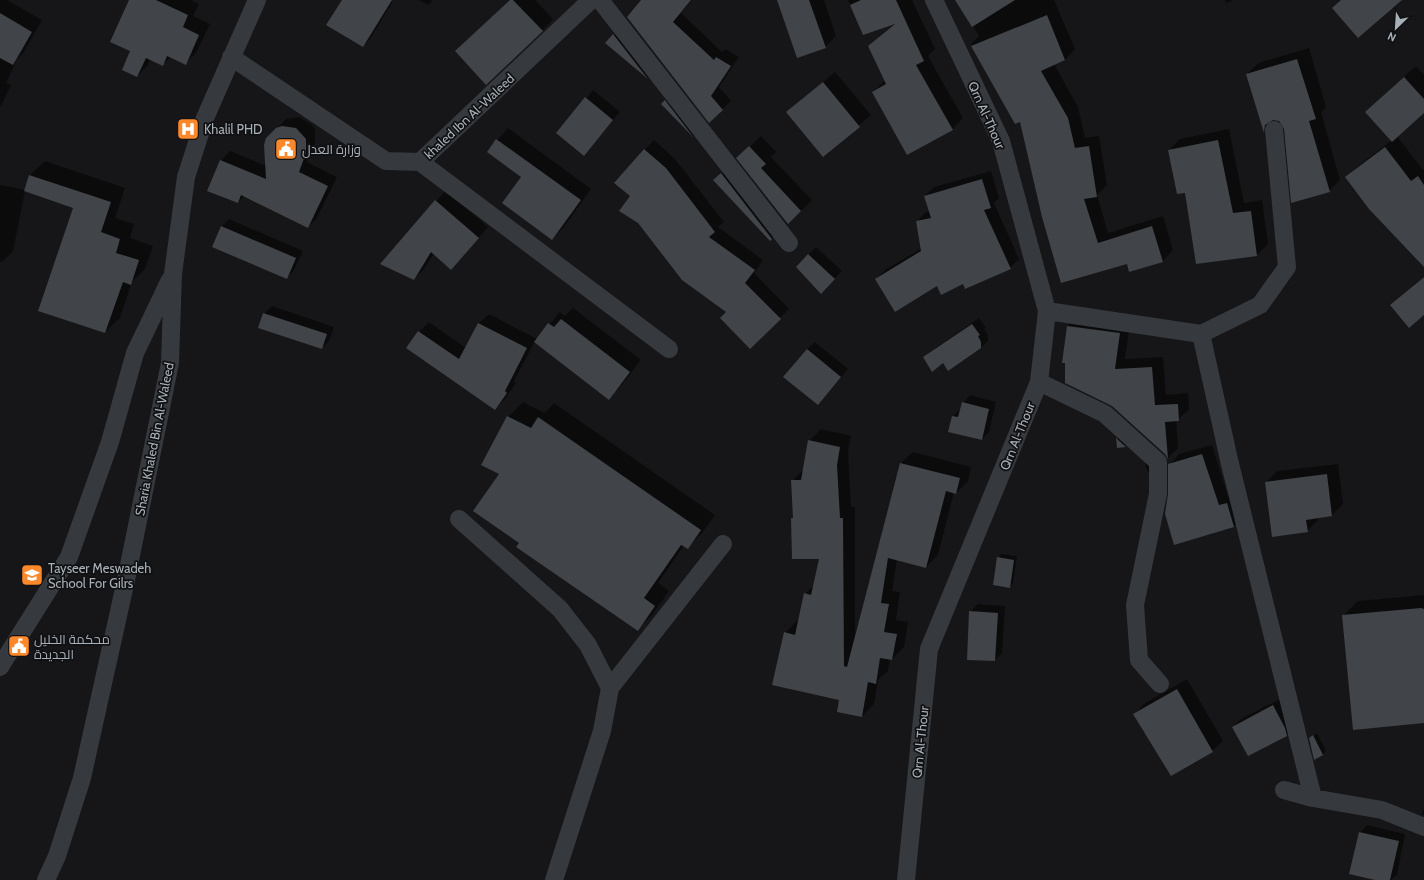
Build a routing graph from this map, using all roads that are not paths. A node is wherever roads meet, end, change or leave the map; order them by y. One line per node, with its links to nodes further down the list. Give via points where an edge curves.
1 (257, 0): 5 (street, Sharia Khaled Bin Al-Waleed)
2 (591, 0): 7 (street, khaled Ibn Al-Waleed)
3 (600, 0): 8 (street)
4 (934, 0): 10 (street, Qrn Al-Thour, via 1001,141)
5 (231, 57): 7 (street, khaled Ibn Al-Waleed, via 386,161); 9 (street, Sharia Khaled Bin Al-Waleed, via 205,118 186,177)
6 (1274, 130): 11 (street, via 1287,267 1260,305)
7 (420, 162): 12 (street)
8 (789, 243)
9 (173, 274): 16 (street, via 135,353 110,442 69,557); 22 (street, Sharia Khaled Bin Al-Waleed, via 170,363 126,580 82,778 57,856)
10 (1048, 311): 11 (street); 13 (street, Qrn Al-Thour)
11 (1201, 334): 20 (street, via 1230,464)
12 (669, 349)
13 (1039, 382): 17 (street, via 1105,414 1158,462 1158,494 1135,605 1139,660); 24 (street, Qrn Al-Thour, via 929,649)
14 (459, 519): 18 (street, via 560,609 588,645)
15 (723, 544): 18 (street)
16 (0, 667)
17 (1160, 684)
18 (610, 688): 23 (street, via 602,731)
19 (1284, 790): 20 (street)
20 (1313, 798): 21 (street, via 1382,810)
21 (1424, 828)
22 (46, 880)
23 (554, 880)
24 (906, 880)

